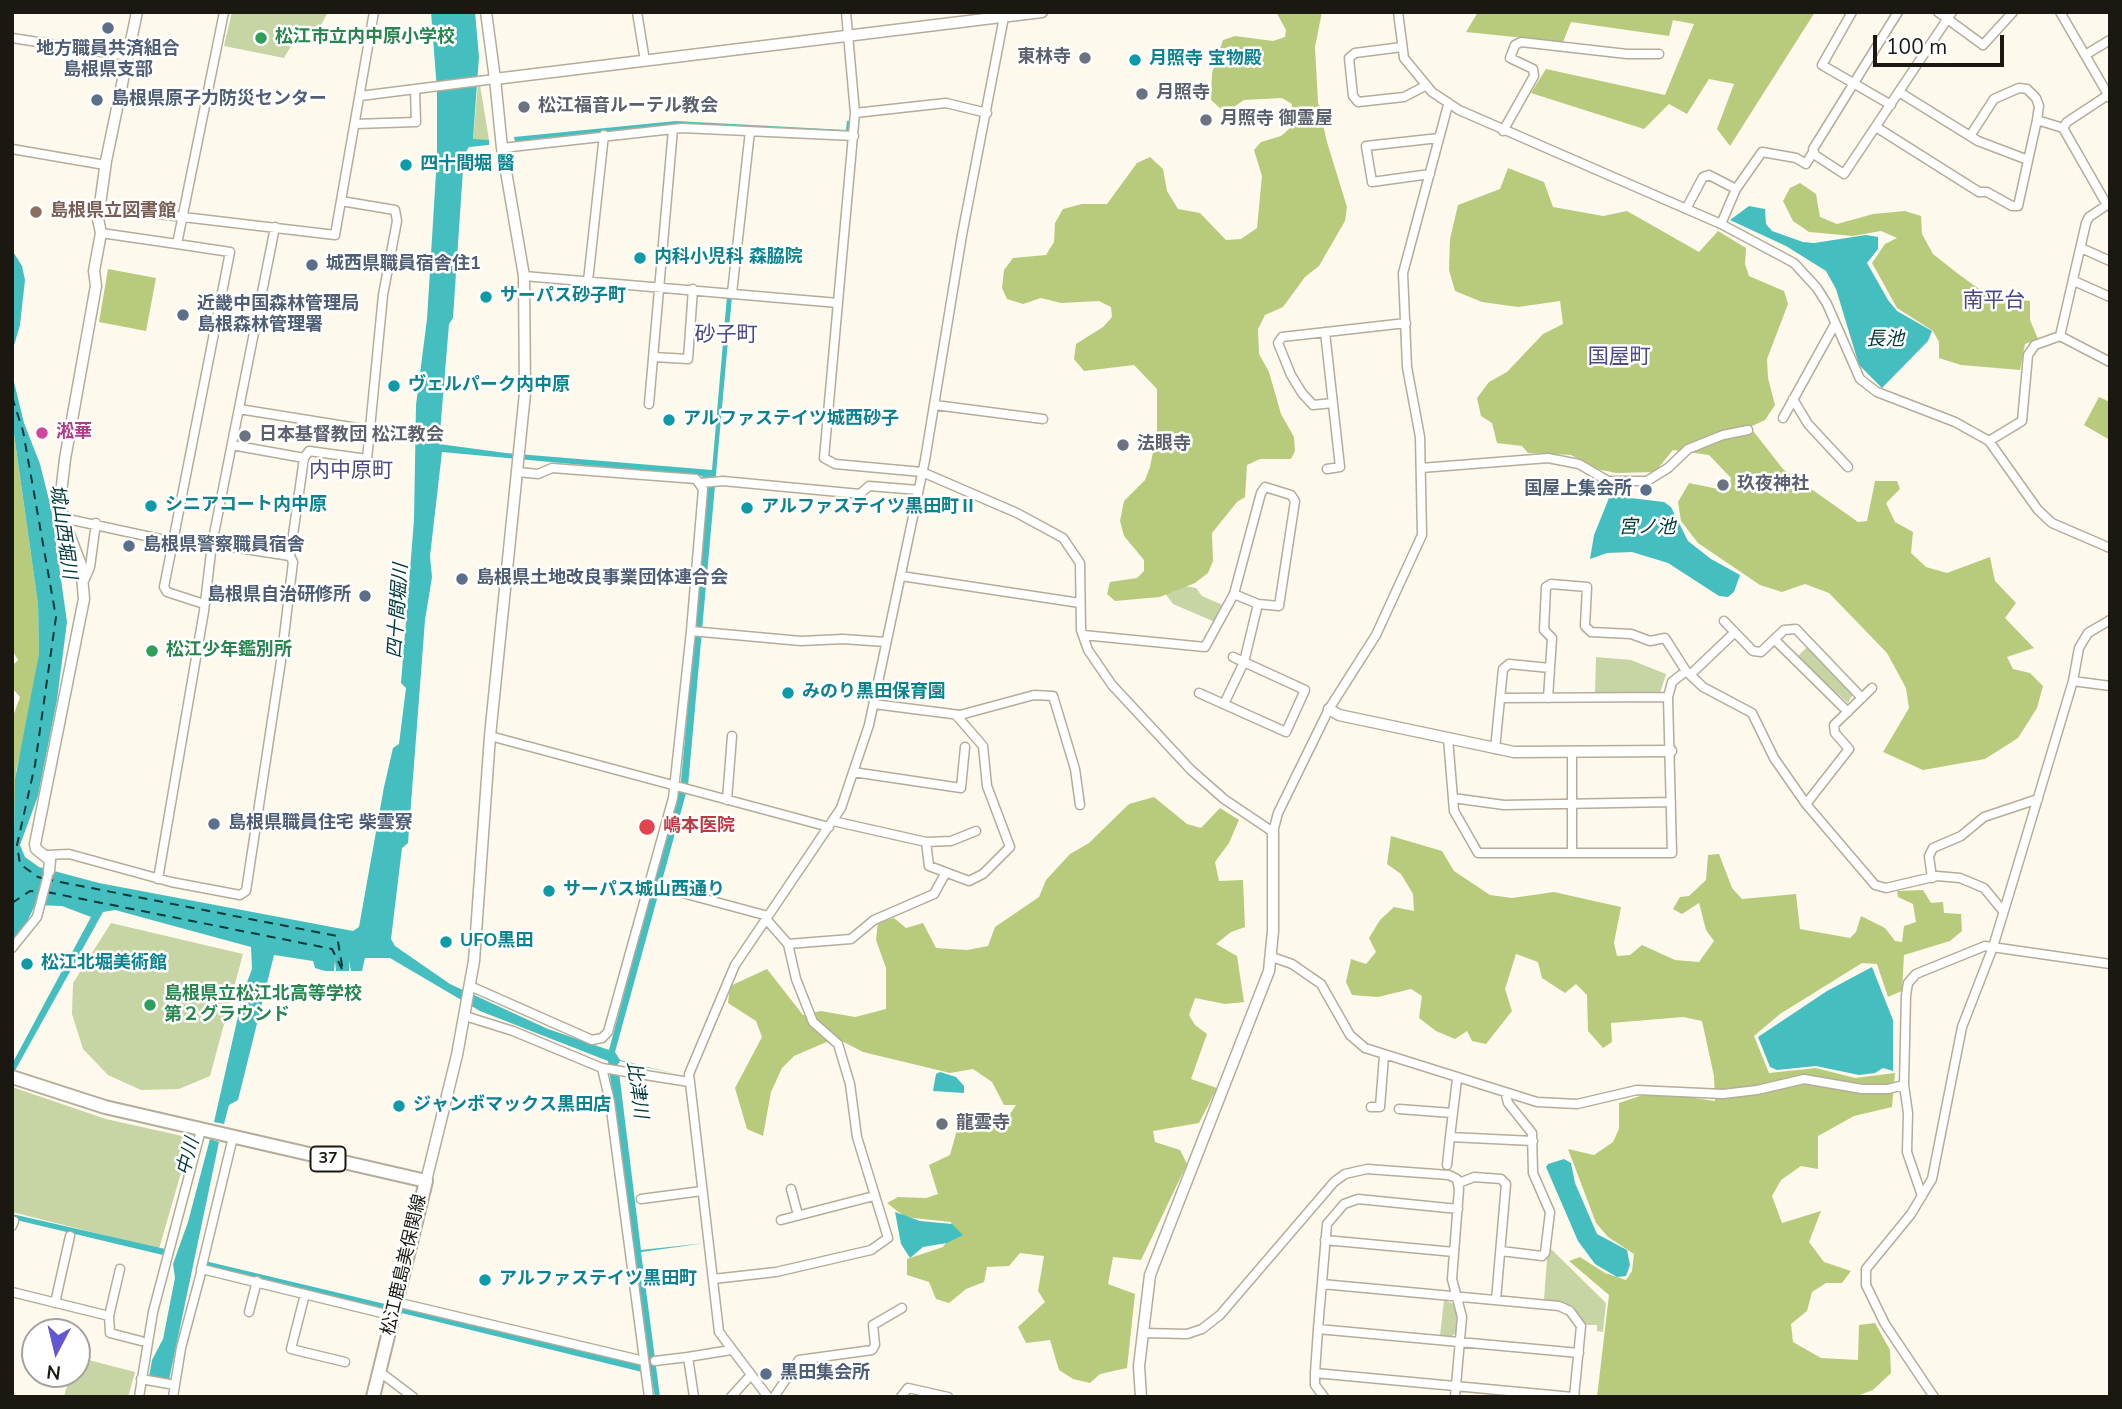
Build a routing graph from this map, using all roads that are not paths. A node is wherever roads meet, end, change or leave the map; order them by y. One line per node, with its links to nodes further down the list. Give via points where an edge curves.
1 (137, 12): 22 (street)
2 (224, 12): 57 (street)
3 (374, 12): 30 (street)
4 (486, 12): 24 (street)
5 (637, 12): 23 (street)
6 (846, 12): 16 (street)
7 (1042, 12): 15 (street)
8 (1398, 12): 19 (street)
9 (1852, 12): 25 (street, via 1822,65)
10 (1898, 12): 25 (street)
11 (1938, 12): 14 (street)
12 (2013, 12): 14 (street, via 1983,45)
13 (2060, 12): 21 (street)
14 (1950, 16): 28 (street)
15 (1004, 17): 16 (street); 34 (street)
16 (849, 36): 23 (street); 33 (street)
17 (12, 38): 22 (street)
18 (2110, 40): 21 (street)
19 (1402, 47): 26 (street, via 1409,68); 26 (street, via 1355,53 1349,58 1353,96 1359,102 1404,97)
20 (1659, 54): 41 (street, via 1521,42 1510,58 1533,69 1534,76)
21 (2085, 55): 29 (street)
22 (128, 56): 50 (street)
23 (645, 61): 24 (street)
24 (495, 79): 27 (street); 46 (street)
25 (1853, 84): 32 (street); 48 (street)
26 (1425, 86): 31 (street)
27 (415, 90): 30 (street); 36 (street, via 416,122)
28 (1899, 92): 32 (street); 44 (street)
29 (2109, 95): 38 (street)
30 (360, 96): 36 (street)
31 (1448, 105): 41 (street); 45 (street)
32 (1891, 105): 37 (street)
33 (855, 113): 34 (street, via 946,103); 43 (street)
34 (987, 113): 81 (street)
35 (2037, 120): 38 (street); 44 (street, via 2036,98 2019,88 1994,99); 49 (street)
36 (355, 124): 53 (street)
37 (1876, 127): 48 (street, via 1844,174); 49 (street, via 1979,192 2012,206 2021,202)
38 (2063, 128): 54 (street)
39 (673, 129): 40 (street); 42 (street); 67 (street)
40 (750, 131): 43 (street); 69 (street)
41 (1503, 131): 56 (street)
42 (604, 135): 46 (street); 65 (street)
43 (853, 136): 71 (street)
44 (1970, 136): 49 (street)
45 (1439, 138): 51 (street); 51 (street, via 1366,146 1372,182)
46 (502, 148): 64 (street)
47 (12, 149): 50 (street)
48 (1814, 152): 52 (street, via 1806,164 1762,152)
49 (2028, 160)
50 (105, 165): 55 (street)
51 (1430, 174): 72 (street, via 1404,273)
52 (1736, 188): 56 (street, via 1709,175 1703,177); 58 (street)
53 (341, 201): 59 (street, via 335,235); 85 (street, via 395,210 397,221 383,295)
54 (2108, 204): 62 (street, via 2089,217)
55 (99, 207): 57 (street); 60 (street)
56 (1686, 208): 58 (street)
57 (182, 218): 59 (street); 61 (street)
58 (1721, 224): 73 (street, via 1794,263 1817,288)
59 (275, 228): 82 (street)
60 (101, 233): 61 (street); 99 (street, via 65,459 60,502)
61 (177, 244): 101 (street, via 230,253)
62 (2081, 248): 63 (street); 66 (street)
63 (2110, 261)
64 (524, 275): 65 (street); 94 (street, via 526,360)
65 (589, 281): 67 (street)
66 (2074, 281): 70 (street); 75 (street)
67 (660, 286): 68 (street); 76 (street)
68 (693, 289): 69 (street); 76 (street, via 688,359)
69 (732, 293): 71 (street)
70 (2110, 298)
71 (838, 303): 90 (street, via 824,458 835,464)
72 (1406, 323): 74 (street); 92 (street, via 1407,367)
73 (1835, 324): 78 (street); 87 (street, via 1855,372 1872,388 1970,429)
74 (1325, 332): 79 (street); 79 (street, via 1282,337 1278,343 1302,393 1314,405)
75 (2060, 336): 77 (street); 87 (street, via 2030,350 2022,421)
76 (654, 357): 80 (street)
77 (2110, 362)
78 (1793, 399): 83 (street); 91 (street, via 1808,424)
79 (1333, 403): 93 (street, via 1340,467)
80 (649, 404)
81 (935, 405): 84 (street); 95 (street)
82 (240, 409): 85 (street); 88 (street)
83 (1783, 418)
84 (1043, 419)
85 (370, 430): 89 (street, via 367,459 309,451)
86 (1748, 430): 92 (street, via 1688,449 1647,481 1608,481 1579,464 1548,458)
87 (1989, 442): 103 (street, via 2052,523)
88 (232, 445): 89 (street); 102 (street)
89 (304, 458): 104 (street)
90 (870, 467): 95 (street); 97 (street)
91 (1848, 467)
92 (1421, 468): 132 (street, via 1422,535 1418,546 1376,635)
93 (1327, 469)
94 (518, 472): 96 (street, via 538,474 552,468); 135 (street)
95 (922, 472): 98 (street); 108 (street, via 1063,538 1080,563)
96 (703, 483): 97 (street, via 860,494); 113 (street)
97 (869, 486): 98 (street)
98 (918, 490): 105 (street)
99 (63, 517): 100 (street); 106 (street)
100 (96, 523): 101 (street); 106 (street)
101 (174, 542): 102 (street); 109 (street, via 164,587)
102 (212, 544): 104 (street); 109 (street)
103 (2110, 548)
104 (290, 556): 160 (street, via 287,616 246,891 240,895)
105 (901, 576): 108 (street); 117 (street)
106 (85, 579): 156 (street, via 35,844)
107 (1234, 594): 110 (street); 110 (street, via 1261,493 1265,487 1291,495 1295,501 1279,606); 115 (street, via 1205,647)
108 (1080, 603): 115 (street)
109 (204, 604): 160 (street)
110 (1258, 604): 119 (street)
111 (2110, 620): 122 (street, via 2082,640)
112 (1724, 621): 114 (street)
113 (695, 632): 117 (street); 143 (street)
114 (1735, 632): 116 (street, via 1757,652); 121 (street)
115 (1083, 635): 153 (street, via 1094,658 1144,723 1224,799)
116 (1775, 640): 129 (street, via 1784,629 1796,629); 133 (street)
117 (886, 642): 130 (street)
118 (1233, 657): 119 (street)
119 (1244, 662): 131 (street); 131 (street, via 1305,690 1286,732)
120 (1550, 668): 121 (street, via 1552,638 1544,630 1546,587 1551,584 1587,587 1585,626 1591,632 1631,634 1650,641 1665,638); 127 (street, via 1509,664 1503,669); 128 (street)
121 (1688, 673): 126 (street, via 1672,682); 148 (street, via 1719,698 1752,713 1774,758)
122 (2073, 681): 123 (street); 145 (street)
123 (2110, 686)
124 (1872, 688): 129 (street)
125 (1199, 693): 131 (street)
126 (1668, 697): 128 (street); 140 (street)
127 (1502, 698): 128 (street); 139 (street)
128 (1548, 698)
129 (1862, 698): 133 (street)
130 (874, 704): 134 (street); 142 (street)
131 (1224, 704)
132 (1329, 709): 137 (street); 153 (street)
133 (1848, 712): 148 (street, via 1833,727 1849,749)
134 (956, 715): 149 (street, via 1034,695 1053,696 1075,769); 158 (street, via 983,746 987,786 1010,847 983,874 969,881)
135 (491, 736): 143 (street); 169 (street)
136 (732, 736): 146 (street)
137 (1448, 738): 139 (street); 144 (street)
138 (965, 747): 142 (street, via 961,788)
139 (1495, 748): 141 (street)
140 (1671, 751): 141 (street); 147 (street)
141 (1572, 752): 150 (street)
142 (853, 772): 151 (street)
143 (680, 787): 146 (street); 161 (street)
144 (1453, 798): 150 (street, via 1504,805); 155 (street, via 1454,811 1478,853)
145 (2038, 799): 159 (street, via 1984,817 1961,836 1933,848 1929,856); 162 (street)
146 (727, 800): 151 (street)
147 (1671, 802): 150 (street); 155 (street, via 1672,853)
148 (1806, 804): 159 (street, via 1875,885 1886,888)
149 (1080, 805)
150 (1572, 805): 155 (street)
151 (831, 824): 154 (street); 163 (street)
152 (976, 831): 154 (street, via 951,841)
153 (1273, 832): 167 (street)
154 (926, 842): 158 (street, via 929,866)
155 (1572, 853)
156 (47, 855): 157 (street); 160 (street, via 69,854)
157 (49, 871): 166 (street, via 34,923)
158 (945, 874): 164 (street, via 934,894 874,920 851,939)
159 (1932, 878): 162 (street, via 1969,881 1984,888)
160 (158, 879)
161 (650, 884): 163 (street); 169 (street, via 610,1027 602,1038 592,1040 570,1032)
162 (2003, 911): 165 (street)
163 (767, 917): 164 (street); 175 (street, via 734,965 690,1067)
164 (788, 944): 190 (street, via 813,1022 838,1044)
165 (1993, 947): 168 (street); 176 (street, via 1985,946 1911,978 1906,995); 191 (street, via 1962,1027 1932,1179)
166 (12, 948)
167 (1272, 957): 171 (street, via 1292,964 1321,984 1350,1035); 215 (street, via 1257,1007 1150,1275)
168 (2110, 964)
169 (470, 989): 170 (street)
170 (466, 1012): 172 (street); 186 (street)
171 (1384, 1056): 174 (street); 178 (street, via 1380,1107)
172 (605, 1068): 175 (street); 223 (street)
173 (14, 1077): 181 (main road, 松江鹿島美保関線 / 37, via 105,1107)
174 (1457, 1079): 177 (street); 180 (street)
175 (689, 1082): 189 (street)
176 (1904, 1085): 177 (street, via 1862,1088 1804,1079 1723,1094 1637,1090 1561,1104); 191 (street, via 1907,1152)
177 (1506, 1095): 184 (street)
178 (1371, 1107)
179 (1399, 1109): 180 (street)
180 (1452, 1113): 183 (street)
181 (202, 1130): 182 (main road, 松江鹿島美保関線 / 37); 227 (street, via 167,1255)
182 (232, 1137): 186 (main road, 松江鹿島美保関線 / 37); 200 (street)
183 (1450, 1137): 184 (street); 185 (street)
184 (1533, 1141): 198 (street, via 1533,1173 1550,1212 1545,1253)
185 (1447, 1165)
186 (426, 1181): 211 (main road, 松江鹿島美保関線)
187 (1459, 1183): 193 (street); 198 (street, via 1474,1177 1505,1181); 215 (street, via 1449,1175 1367,1170 1346,1174 1334,1182 1220,1315 1187,1334)
188 (791, 1189): 194 (street)
189 (702, 1191): 192 (street); 202 (street)
190 (874, 1196): 194 (street); 202 (street, via 888,1238 871,1250 776,1272)
191 (1922, 1196): 245 (street, via 1871,1262 1865,1277 1885,1324)
192 (641, 1199)
193 (1458, 1209): 197 (street, via 1350,1200 1327,1224); 199 (street)
194 (798, 1215): 195 (street)
195 (781, 1220)
196 (70, 1236): 209 (street)
197 (1325, 1240): 199 (street); 204 (street)
198 (1501, 1251): 208 (street)
199 (1454, 1252): 207 (street, via 1452,1279)
200 (201, 1265): 203 (street); 228 (street)
201 (120, 1269): 213 (street)
202 (713, 1279): 218 (street, via 719,1332)
203 (257, 1281): 206 (street); 212 (street)
204 (1322, 1284): 207 (street); 214 (street)
205 (12, 1292): 209 (street)
206 (305, 1294): 211 (street); 222 (street, via 291,1349)
207 (1457, 1297): 208 (street); 217 (street, via 1462,1317)
208 (1496, 1300): 219 (street, via 1570,1311 1581,1326)
209 (55, 1303): 213 (street)
210 (902, 1308): 238 (street, via 873,1325 872,1350 799,1360)
211 (395, 1309): 223 (street); 224 (main road, 松江鹿島美保関線)
212 (249, 1312)
213 (109, 1315): 216 (street, via 110,1333)
214 (1318, 1329): 217 (street); 225 (street)
215 (1143, 1333): 241 (street)
216 (141, 1341)
217 (1460, 1341): 219 (street); 229 (street)
218 (731, 1350): 220 (street); 226 (street)
219 (1579, 1353): 244 (street)
220 (688, 1357): 221 (street); 235 (street)
221 (655, 1361)
222 (345, 1362)
223 (645, 1367): 234 (street)
224 (380, 1373): 232 (main road, 松江鹿島美保関線); 233 (street)
225 (1315, 1373): 229 (street); 242 (street, via 1315,1385)
226 (750, 1376): 236 (street); 237 (street)
227 (143, 1379): 228 (street); 230 (street)
228 (174, 1384): 231 (street)
229 (1456, 1386): 243 (street); 244 (street)
230 (139, 1397)
231 (173, 1397)
232 (373, 1397)
233 (413, 1397)
234 (649, 1397)
235 (694, 1397)
236 (731, 1397)
237 (768, 1397)
238 (774, 1397)
239 (901, 1397): 240 (street, via 908,1388)
240 (948, 1397)
241 (1141, 1397)
242 (1324, 1397)
243 (1455, 1397)
244 (1574, 1397)
245 (1934, 1397)

